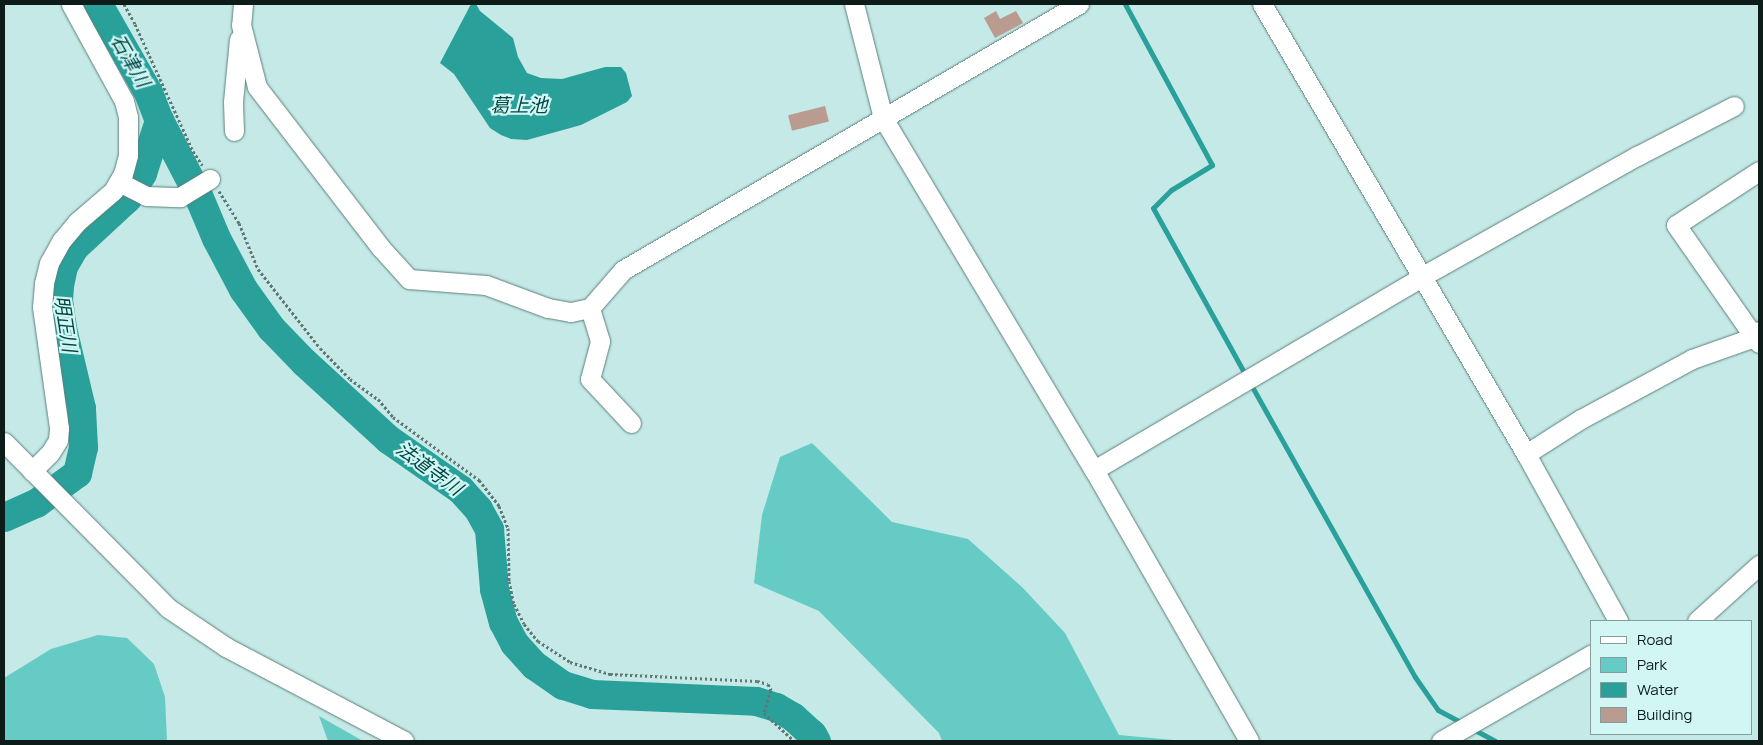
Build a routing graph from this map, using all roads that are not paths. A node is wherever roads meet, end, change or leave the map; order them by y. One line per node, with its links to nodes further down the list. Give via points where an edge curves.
1 (71, 4): 12 (street, via 124,102 128,117 128,155)
2 (242, 4): 6 (street)
3 (854, 4): 8 (street)
4 (1079, 4): 8 (street)
5 (1262, 4): 13 (street)
6 (240, 25): 9 (street, via 232,102); 14 (street, via 257,87 409,280 486,285 548,308 571,312)
7 (1734, 106): 13 (street, via 1637,156)
8 (883, 118): 14 (street, via 623,270); 19 (street)
9 (234, 131)
10 (1759, 171): 15 (street, via 1676,225)
11 (210, 179): 12 (street, via 180,197 146,196)
12 (119, 182): 20 (street, via 77,222 49,263 42,307 59,428 58,440)
13 (1421, 277): 18 (street); 19 (street)
14 (590, 308): 16 (street, via 600,340 590,379)
15 (1758, 337): 18 (street, via 1692,359 1581,419)
16 (631, 423)
17 (4, 442): 20 (street)
18 (1526, 454): 22 (street)
19 (1094, 470): 26 (street)
20 (34, 473): 25 (street, via 168,608 226,647)
21 (1759, 565): 23 (street)
22 (1617, 620)
23 (1698, 620)
24 (1590, 655): 27 (street)
25 (404, 741)
26 (1249, 741)
27 (1441, 741)

